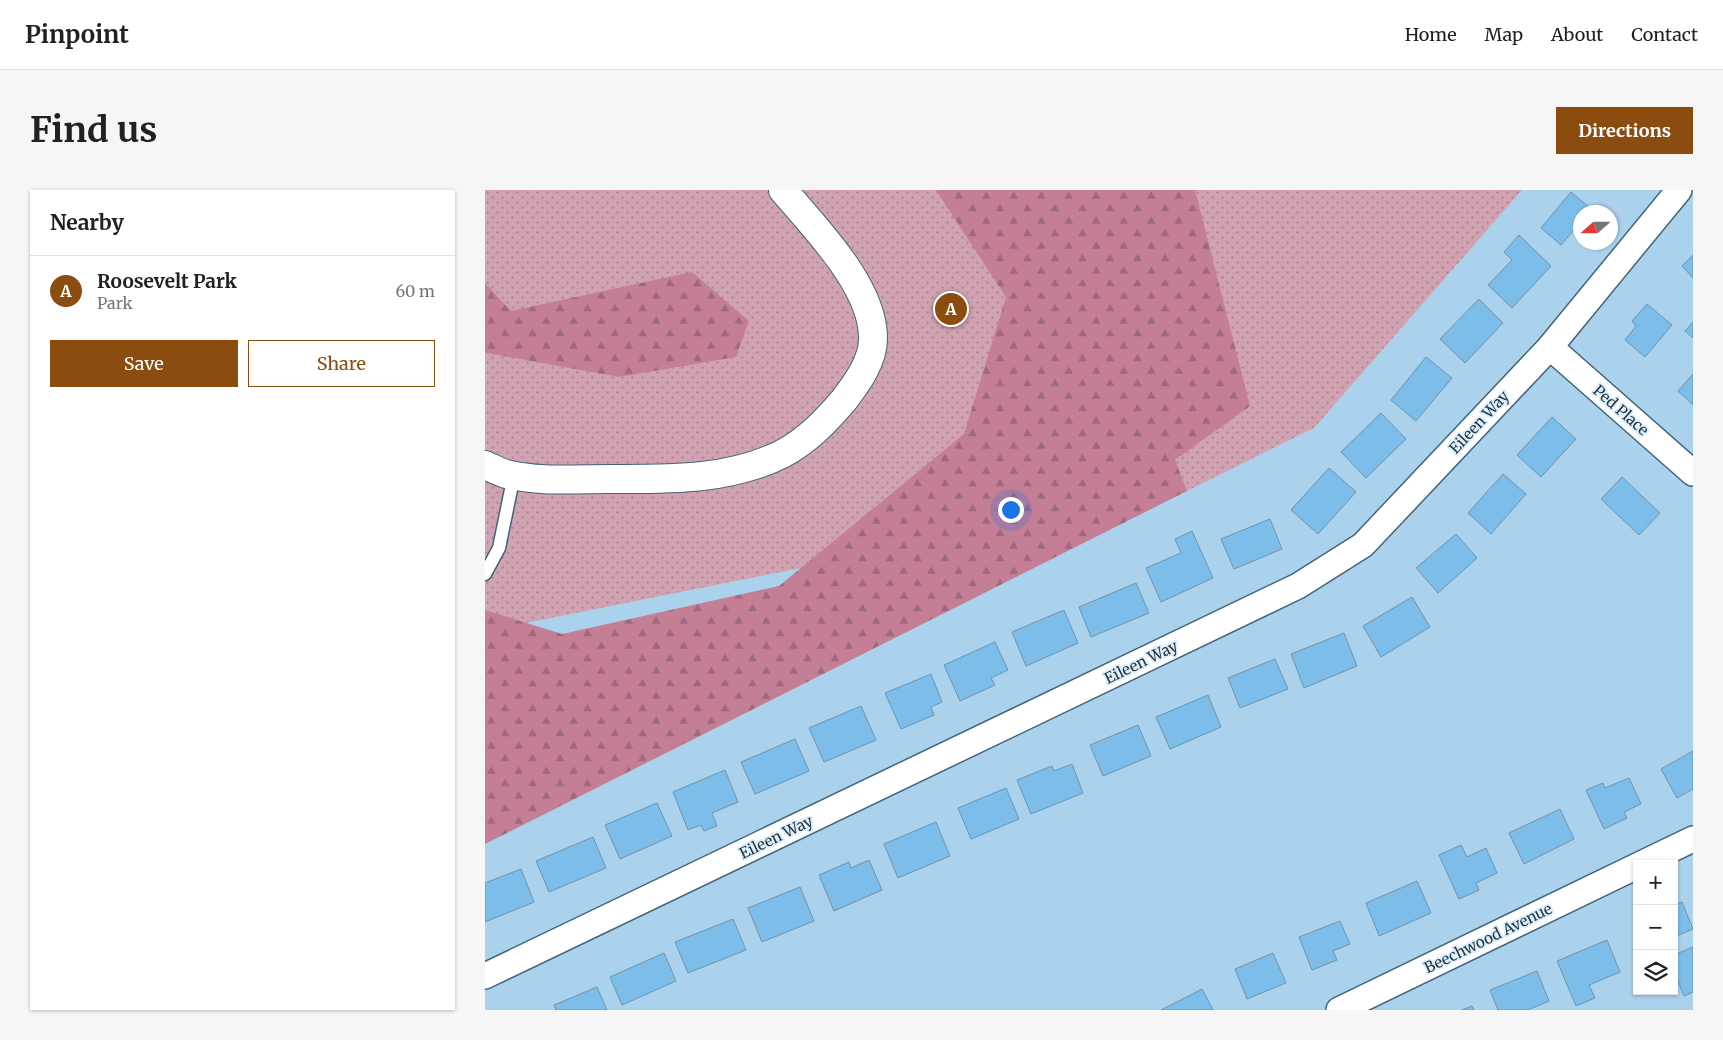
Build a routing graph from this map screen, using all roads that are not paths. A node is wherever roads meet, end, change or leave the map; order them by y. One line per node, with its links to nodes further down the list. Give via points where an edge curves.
1 (783, 190): 6 (street, via 841,260 863,295 870,315 873,340 868,360 856,384 833,413 811,435 783,454 750,467 716,475 673,479 544,479)
2 (1679, 190): 3 (street, Eileen Way)
3 (1550, 347): 5 (street, Ped Place); 11 (street, Eileen Way, via 1363,545 1298,586)
4 (485, 465): 6 (street)
5 (1693, 473)
6 (514, 475): 7 (lane, via 499,548)
7 (485, 574)
8 (1693, 839): 9 (street)
9 (1649, 860)
10 (1633, 868): 12 (street, Beechwood Avenue)
11 (485, 976)
12 (1339, 1010)

